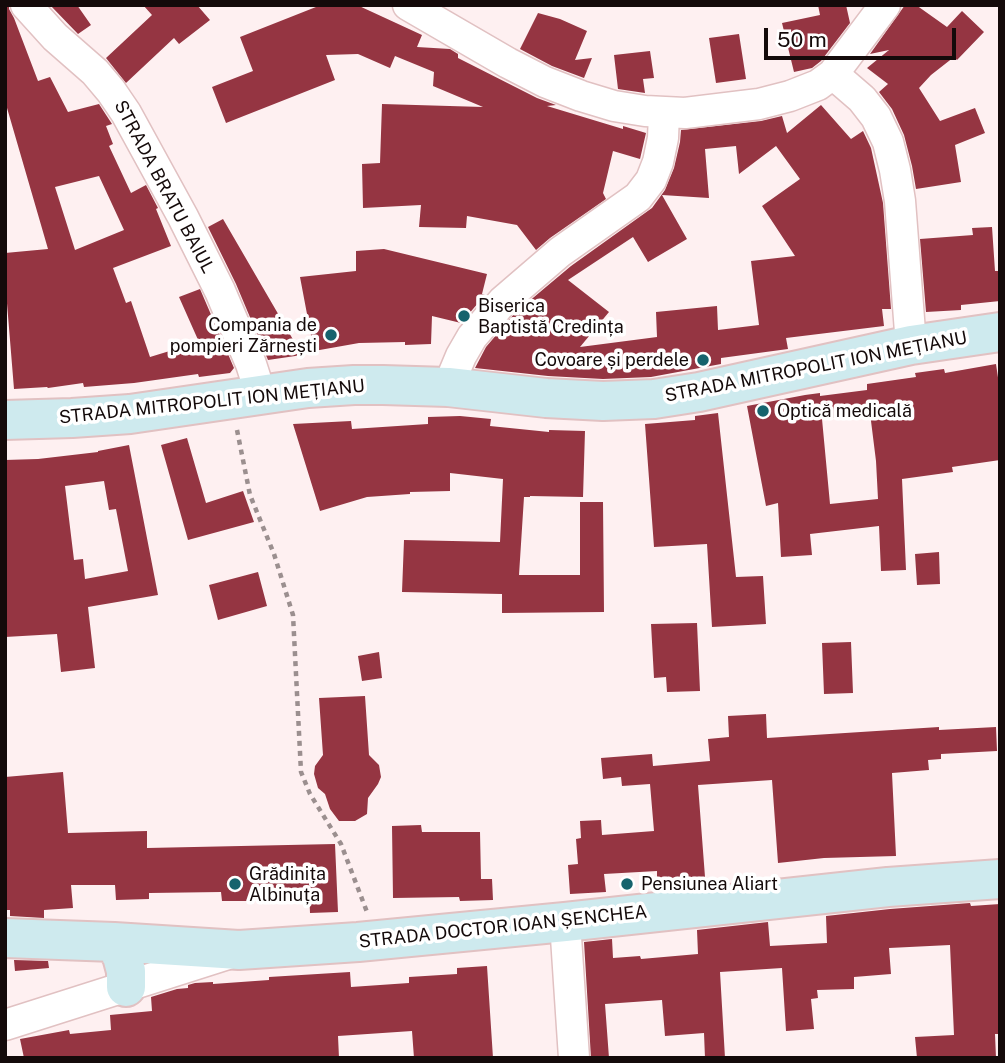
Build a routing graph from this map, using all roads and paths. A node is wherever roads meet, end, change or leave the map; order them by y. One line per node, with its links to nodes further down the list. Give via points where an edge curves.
1 (26, 5): 9 (street, STRADA BRATU BAIUL, via 95,72 126,113 237,327 251,364)
2 (408, 5): 5 (street, via 545,82 614,106)
3 (885, 5): 4 (street)
4 (833, 74): 5 (street, via 806,91 759,104); 7 (street, via 862,99 888,142 900,201)
5 (664, 113): 8 (street, via 658,163 638,197 560,252 503,301 472,337)
6 (1000, 331): 7 (main road, STRADA MITROPOLIT ION MEȚIANU)
7 (911, 345): 8 (main road, STRADA MITROPOLIT ION MEȚIANU, via 654,399 557,399)
8 (448, 387): 9 (main road, STRADA MITROPOLIT ION MEȚIANU, via 354,385)
9 (246, 398): 10 (main road, STRADA MITROPOLIT ION MEȚIANU, via 130,414); 12 (path, via 250,495 293,615 301,772 341,844 368,913)
10 (5, 420)
11 (1000, 879): 13 (main road, STRADA DOCTOR IOAN ȘENCHEA)
12 (355, 914)
13 (565, 922): 16 (main road, STRADA DOCTOR IOAN ȘENCHEA); 19 (street)
14 (5, 938): 15 (main road, STRADA DOCTOR IOAN ȘENCHEA)
15 (114, 942): 16 (main road, STRADA DOCTOR IOAN ȘENCHEA); 17 (main road, via 126,971)
16 (239, 950): 17 (street)
17 (126, 988): 18 (street)
18 (5, 1026)
19 (574, 1058)

